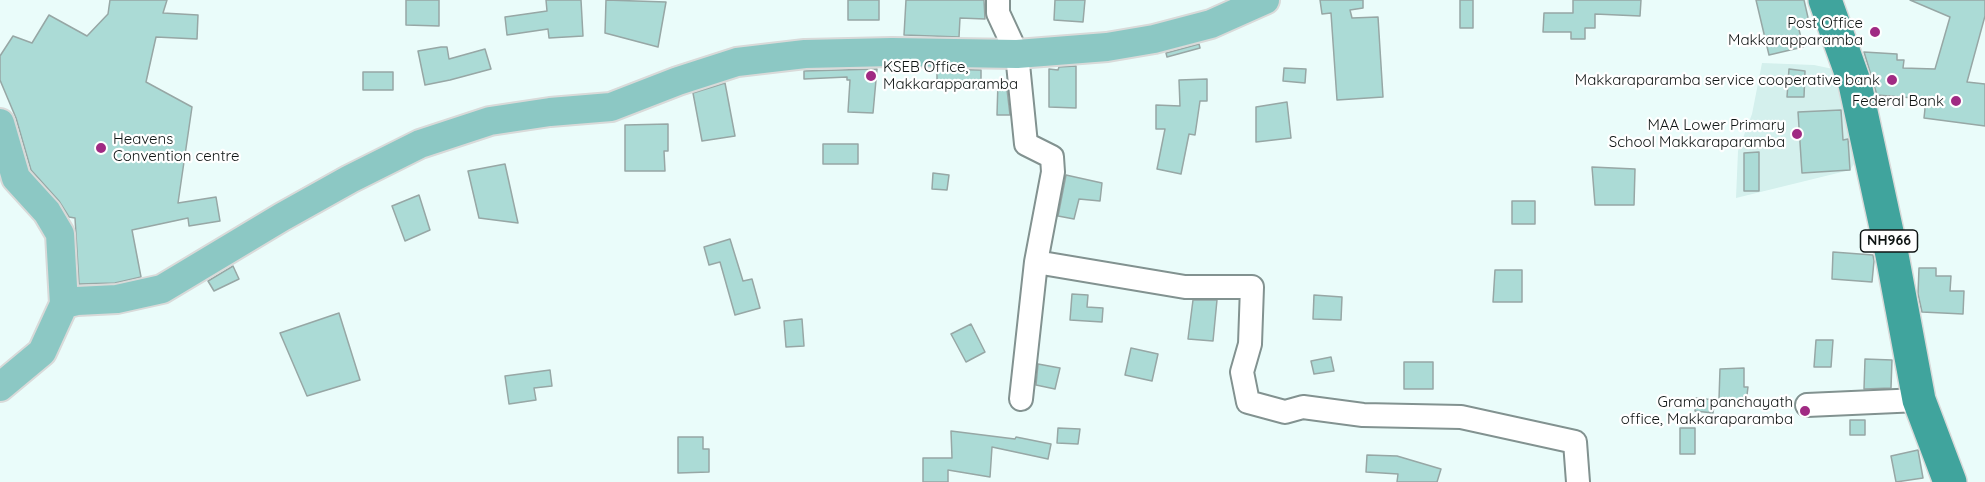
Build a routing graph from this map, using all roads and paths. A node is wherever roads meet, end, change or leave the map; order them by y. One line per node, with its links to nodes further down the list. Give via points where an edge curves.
1 (998, 0): 4 (street, via 998,13)
2 (1265, 0): 4 (main road, via 1211,24 1154,39)
3 (1825, 0): 10 (highway, NH966, via 1855,84)
4 (1017, 54): 6 (street, via 1026,144 1052,157 1053,172); 7 (main road, via 891,52 794,55 737,62 611,107 490,121 420,144 350,179 162,289 117,299)
5 (0, 123): 7 (main road, via 16,178 47,212 60,234)
6 (1036, 262): 9 (street); 12 (street, via 1185,287 1252,286 1250,344 1242,372 1248,402 1285,412 1303,407 1363,415 1461,417 1575,442)
7 (64, 304): 8 (main road, via 42,352)
8 (0, 387)
9 (1021, 399)
10 (1919, 400): 11 (street); 13 (highway, NH966)
11 (1807, 405)
12 (1578, 482)
13 (1950, 482)

